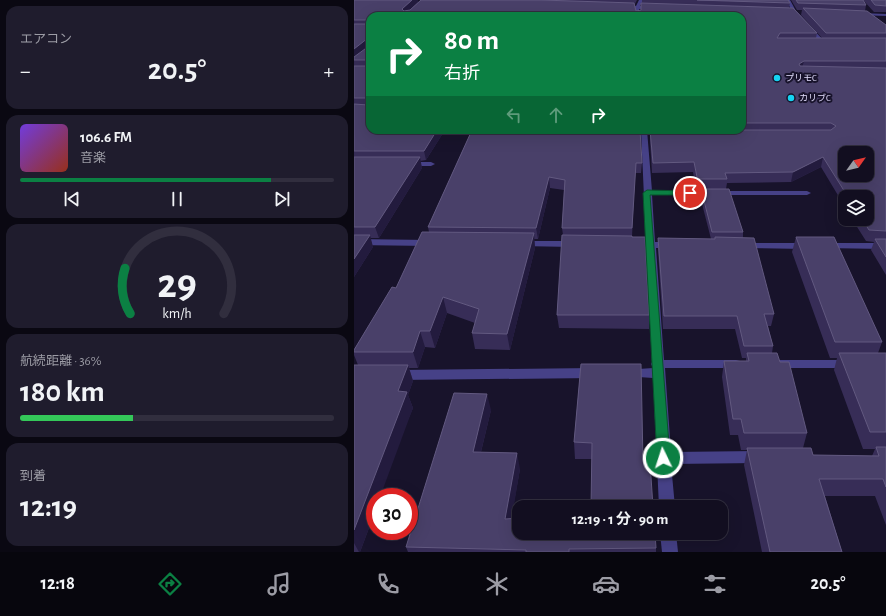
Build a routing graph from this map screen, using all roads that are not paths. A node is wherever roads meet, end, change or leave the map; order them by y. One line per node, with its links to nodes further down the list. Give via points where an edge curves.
1 (641, 0): 4 (street)
2 (788, 0): 9 (street)
3 (614, 7): 4 (street)
4 (637, 8): 5 (street); 7 (street)
5 (660, 8)
6 (868, 10): 12 (street)
7 (638, 12)
8 (787, 12): 9 (street)
9 (794, 12): 10 (street); 16 (street)
10 (802, 13)
11 (856, 14): 12 (street)
12 (872, 15): 13 (street); 14 (street)
13 (886, 15)
14 (876, 19)
15 (816, 43): 16 (street)
16 (823, 43): 17 (street)
17 (831, 43)
18 (646, 134): 21 (street)
19 (400, 164): 20 (street)
20 (431, 164)
21 (647, 193): 22 (street); 28 (street)
22 (807, 193)
23 (354, 242): 24 (street)
24 (442, 243)
25 (514, 244): 26 (street)
26 (586, 244)
27 (626, 245): 28 (street)
28 (650, 245): 29 (street); 35 (street)
29 (681, 245)
30 (736, 246): 31 (street)
31 (886, 246)
32 (744, 364): 35 (street)
33 (768, 364): 34 (street)
34 (862, 364)
35 (657, 368): 36 (street, via 614,373); 38 (street)
36 (386, 375)
37 (775, 457): 38 (street)
38 (663, 458): 39 (street)
39 (666, 500)
40 (669, 540): 41 (street)
41 (670, 552)

